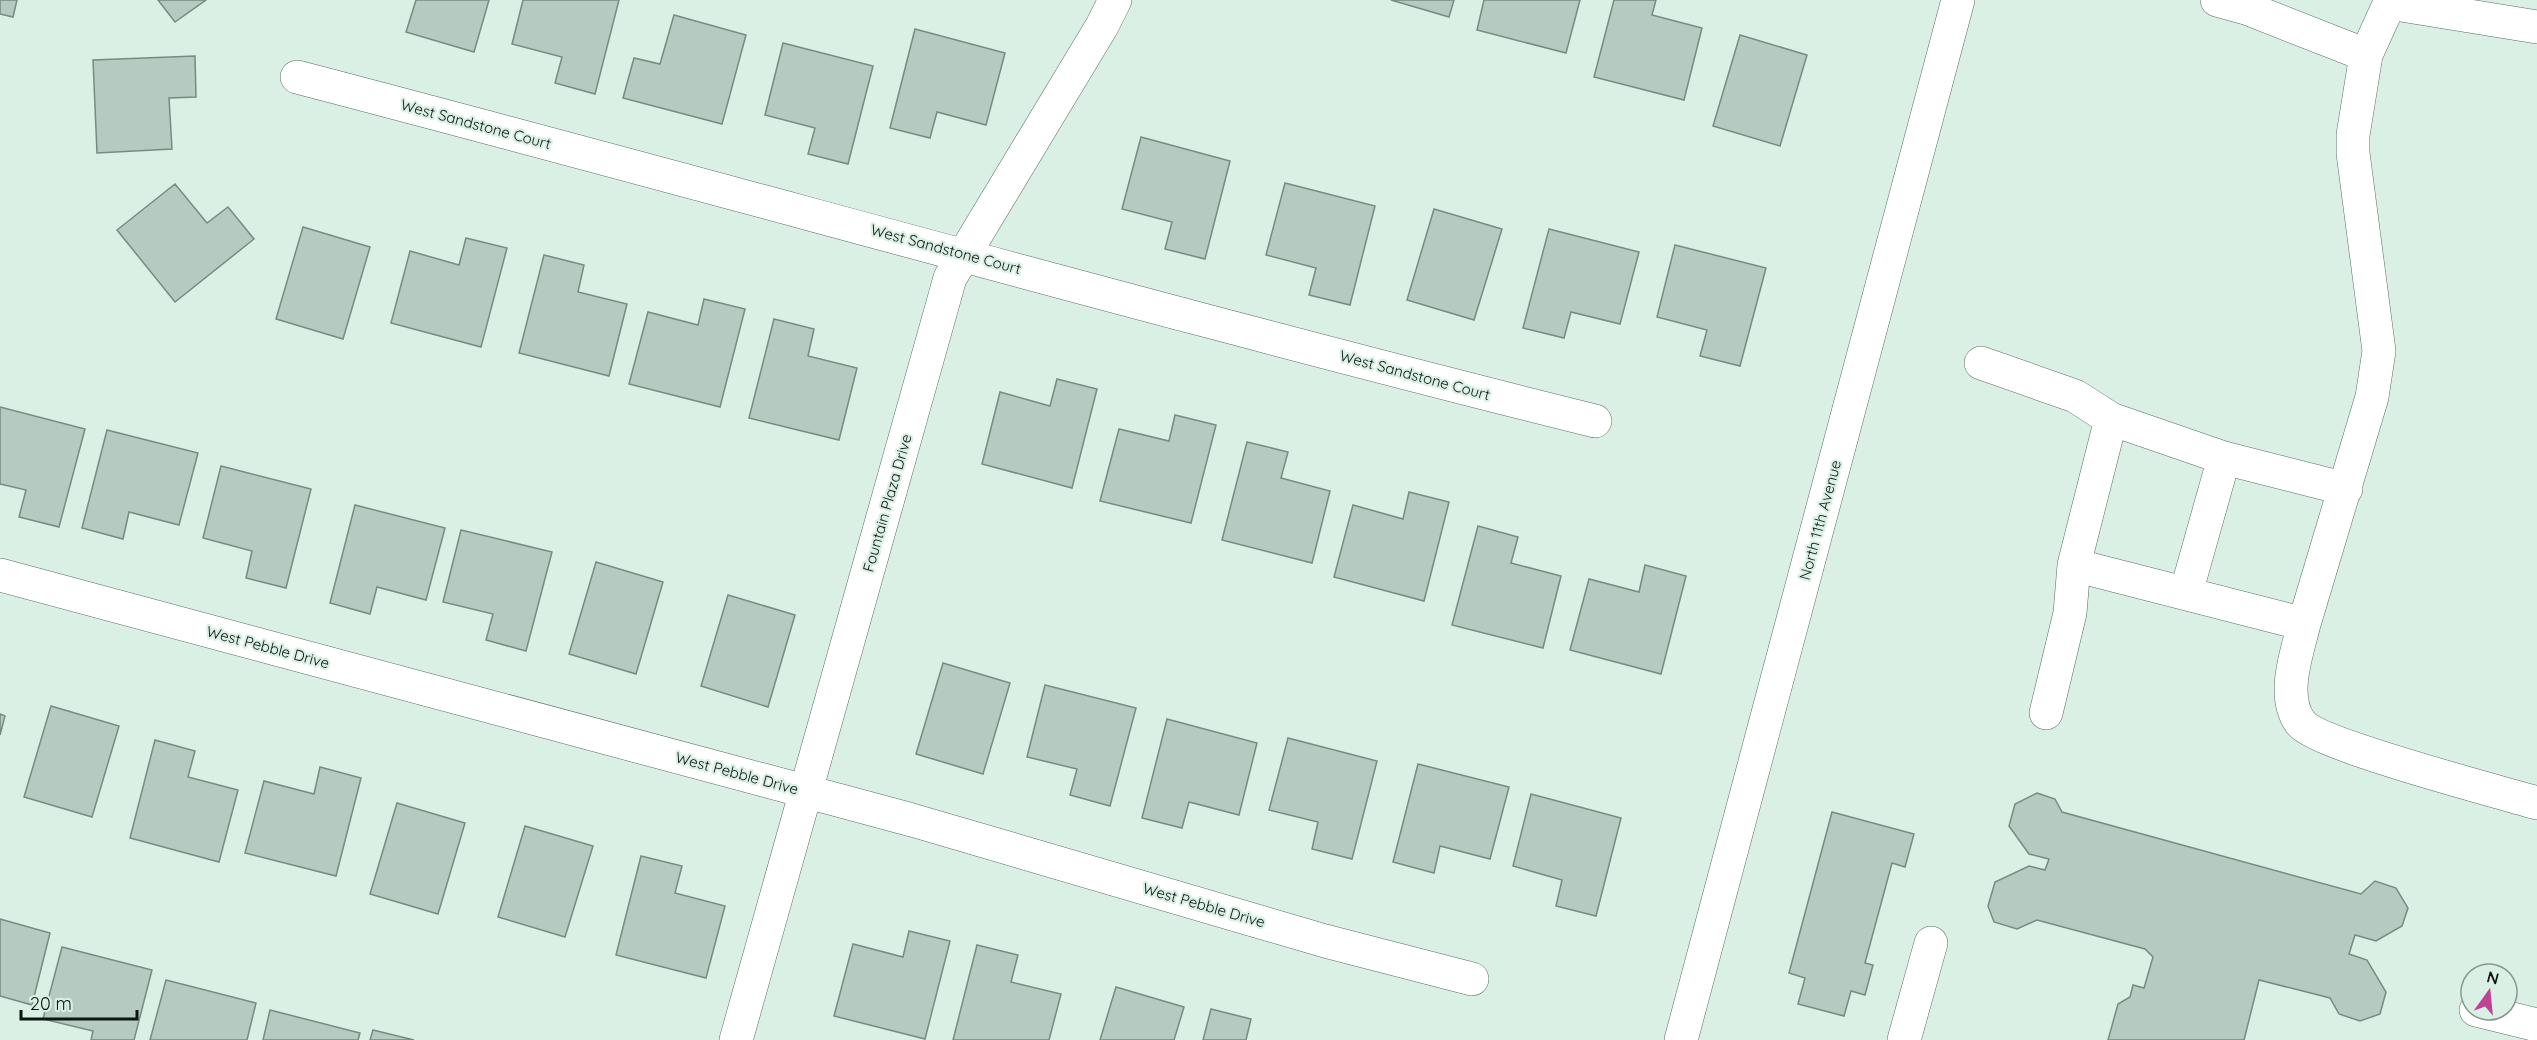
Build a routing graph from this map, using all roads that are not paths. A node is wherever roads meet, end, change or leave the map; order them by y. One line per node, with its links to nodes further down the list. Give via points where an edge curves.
1 (1115, 0): 8 (street, Fountain Plaza Drive)
2 (1958, 0): 26 (street, North 11th Avenue)
3 (2217, 0): 6 (street)
4 (2390, 2): 5 (street); 6 (street)
5 (2537, 27)
6 (2366, 55): 13 (street, via 2353,153 2379,351 2372,397)
7 (297, 77): 8 (street, West Sandstone Court)
8 (964, 254): 11 (street, West Sandstone Court); 19 (street, Fountain Plaza Drive, via 950,278)
9 (1981, 363): 10 (street, via 2075,396)
10 (2111, 419): 12 (street); 14 (street)
11 (1595, 421)
12 (2224, 458): 13 (street); 16 (street)
13 (2346, 489): 17 (street)
14 (2074, 565): 16 (street); 18 (street, via 2070,613)
15 (0, 575): 19 (street, West Pebble Drive)
16 (2186, 593): 17 (street)
17 (2304, 624): 20 (street, via 2290,696 2300,723 2334,742)
18 (2046, 713)
19 (807, 792): 22 (street, West Pebble Drive); 25 (street, Fountain Plaza Drive)
20 (2537, 803)
21 (1930, 943): 27 (street)
22 (1472, 979)
23 (2519, 1021): 24 (street)
24 (2537, 1025)
25 (736, 1040)
26 (1682, 1040)
27 (1904, 1040)

